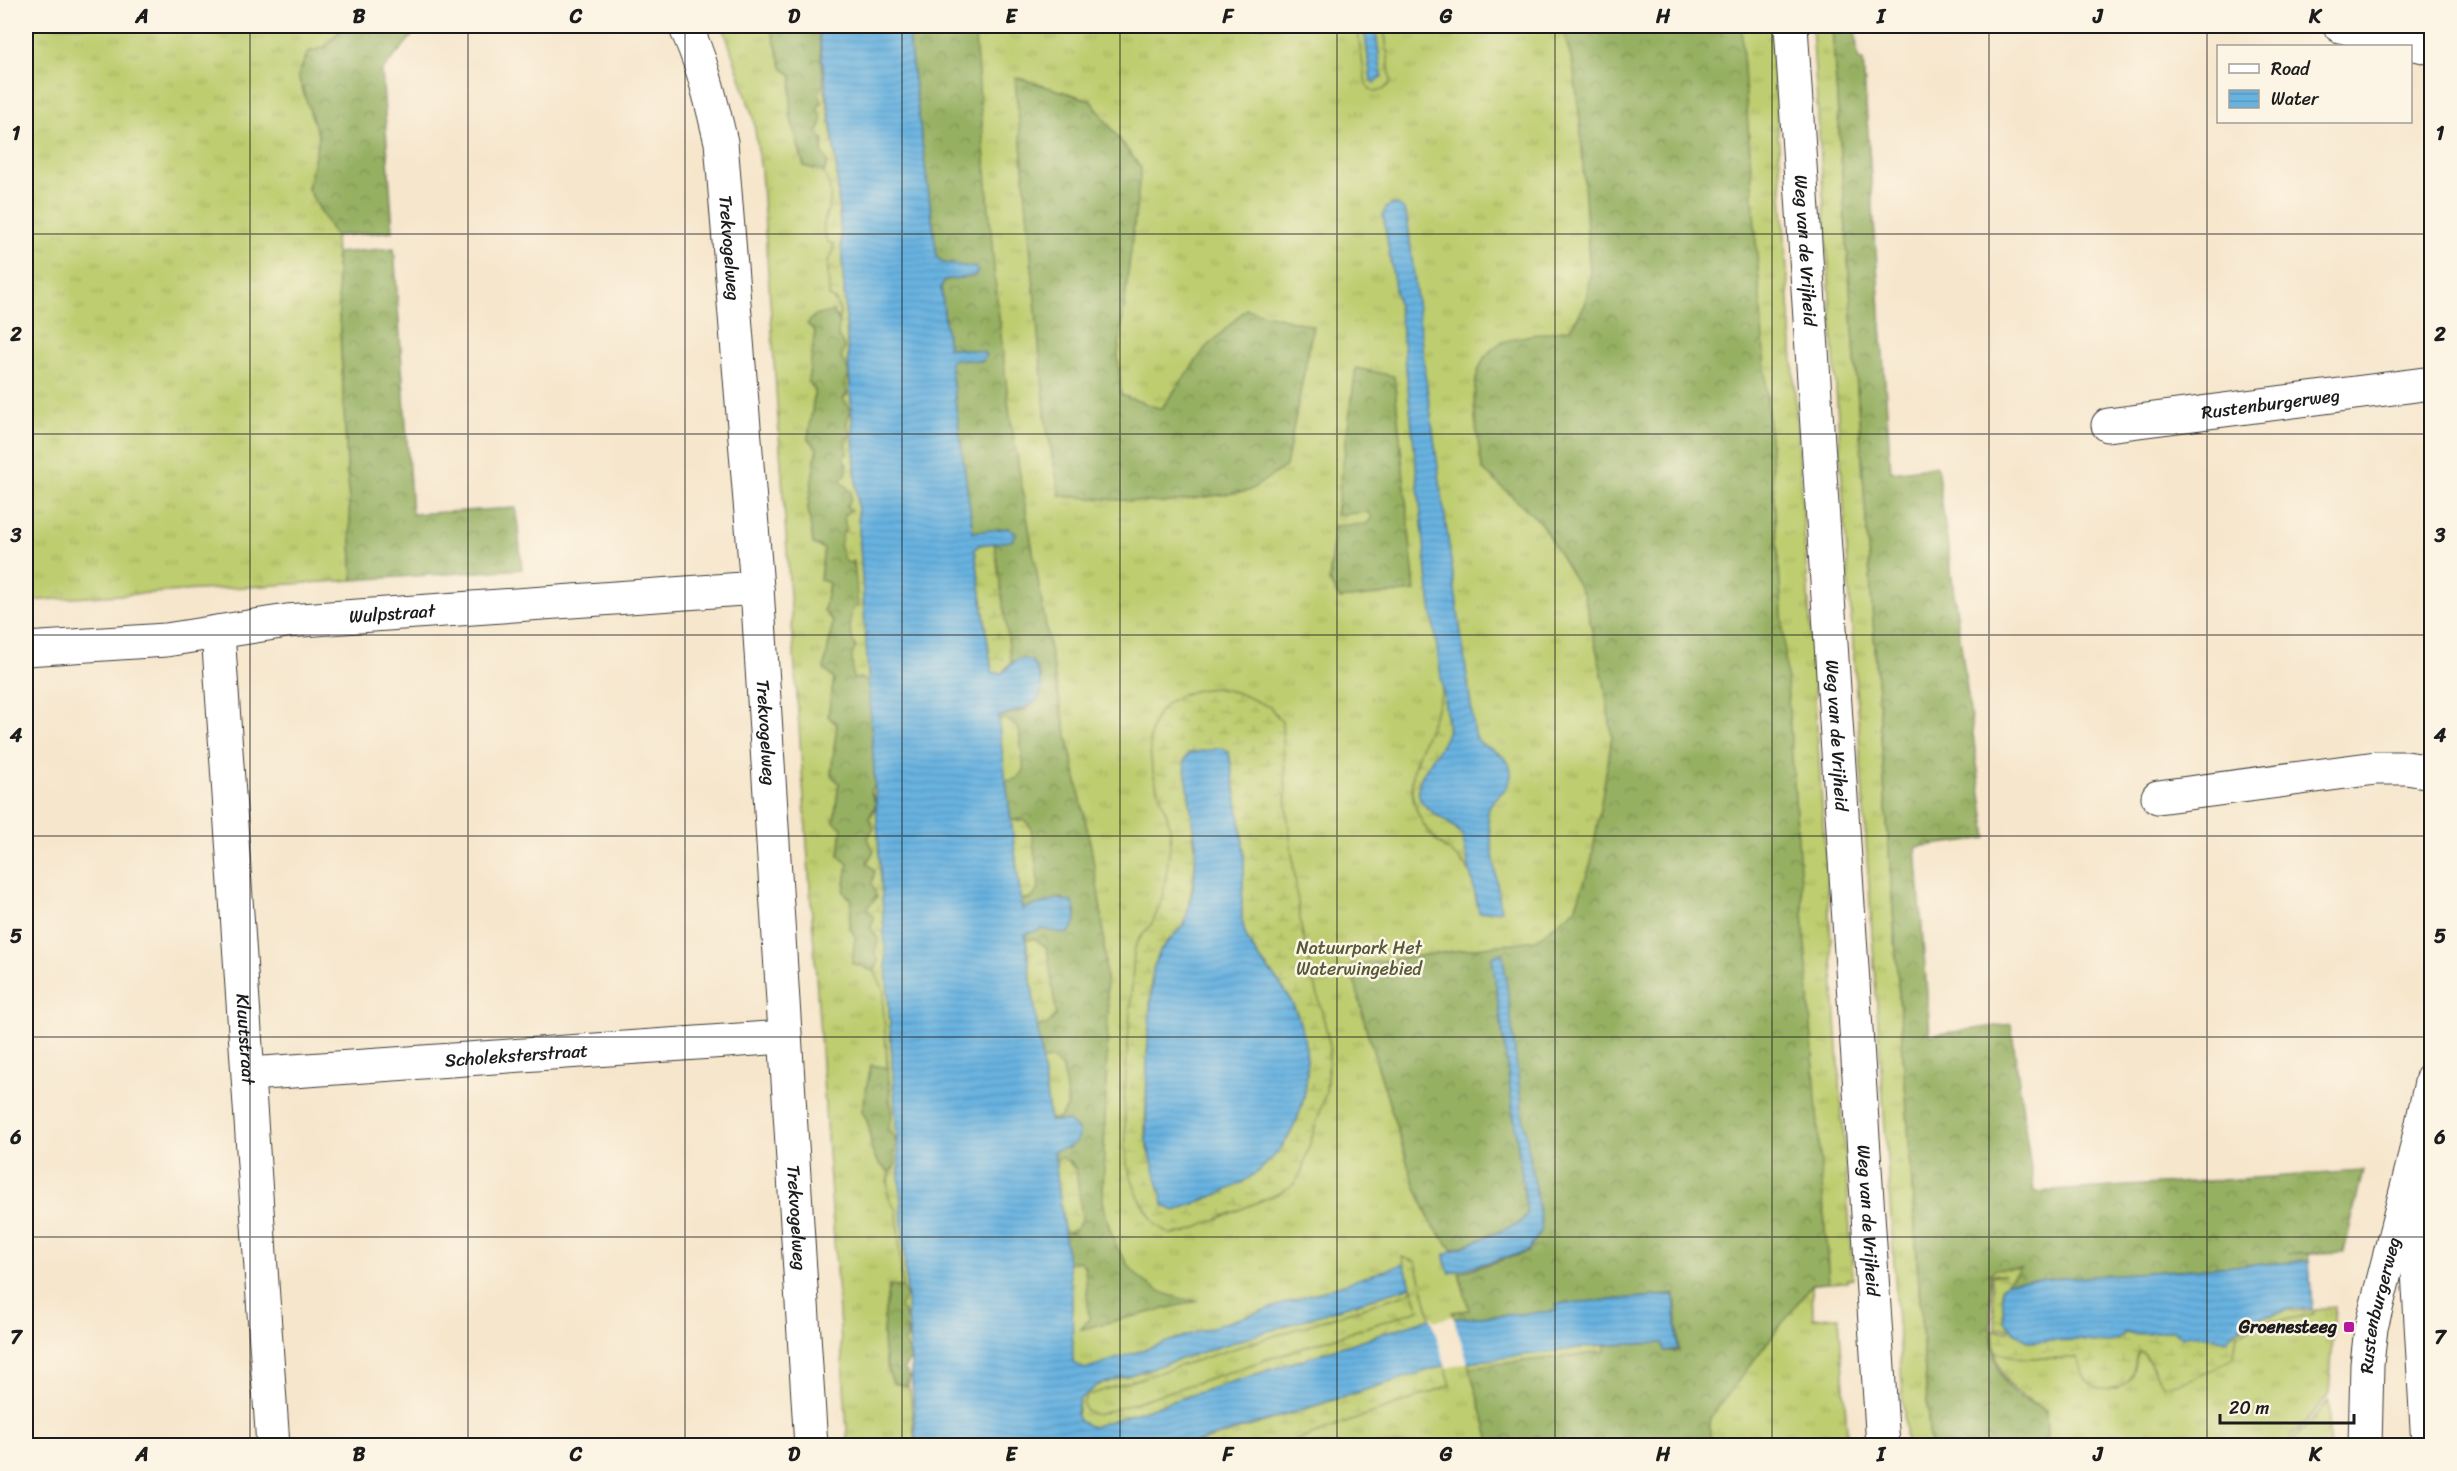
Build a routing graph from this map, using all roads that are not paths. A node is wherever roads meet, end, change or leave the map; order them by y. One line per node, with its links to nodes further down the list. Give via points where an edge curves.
1 (685, 26): 7 (street, Trekvogelweg, via 704,76 721,142)
2 (1791, 26): 18 (street, Weg van de Vrijheid)
3 (2340, 26): 4 (street)
4 (2432, 48)
5 (2432, 383): 6 (street, Rustenburgerweg)
6 (2109, 425)
7 (757, 588): 8 (street, Wulpstraat, via 287,621); 12 (street, Trekvogelweg)
8 (218, 632): 9 (street, Wulpstraat, via 166,640); 13 (street, Kluutstraat)
9 (26, 649)
10 (2432, 771): 11 (street, via 2376,768)
11 (2158, 797)
12 (784, 1037): 13 (street, Scholeksterstraat); 17 (street, Trekvogelweg)
13 (249, 1074): 16 (street, Kluutstraat)
14 (2432, 1078): 15 (street, Rustenburgerweg)
15 (2412, 1168): 19 (street, Rustenburgerweg, via 2371,1328); 20 (street, Rustenburgerweg)
16 (273, 1446)
17 (811, 1446)
18 (1883, 1446)
19 (2365, 1446)
20 (2428, 1446)

